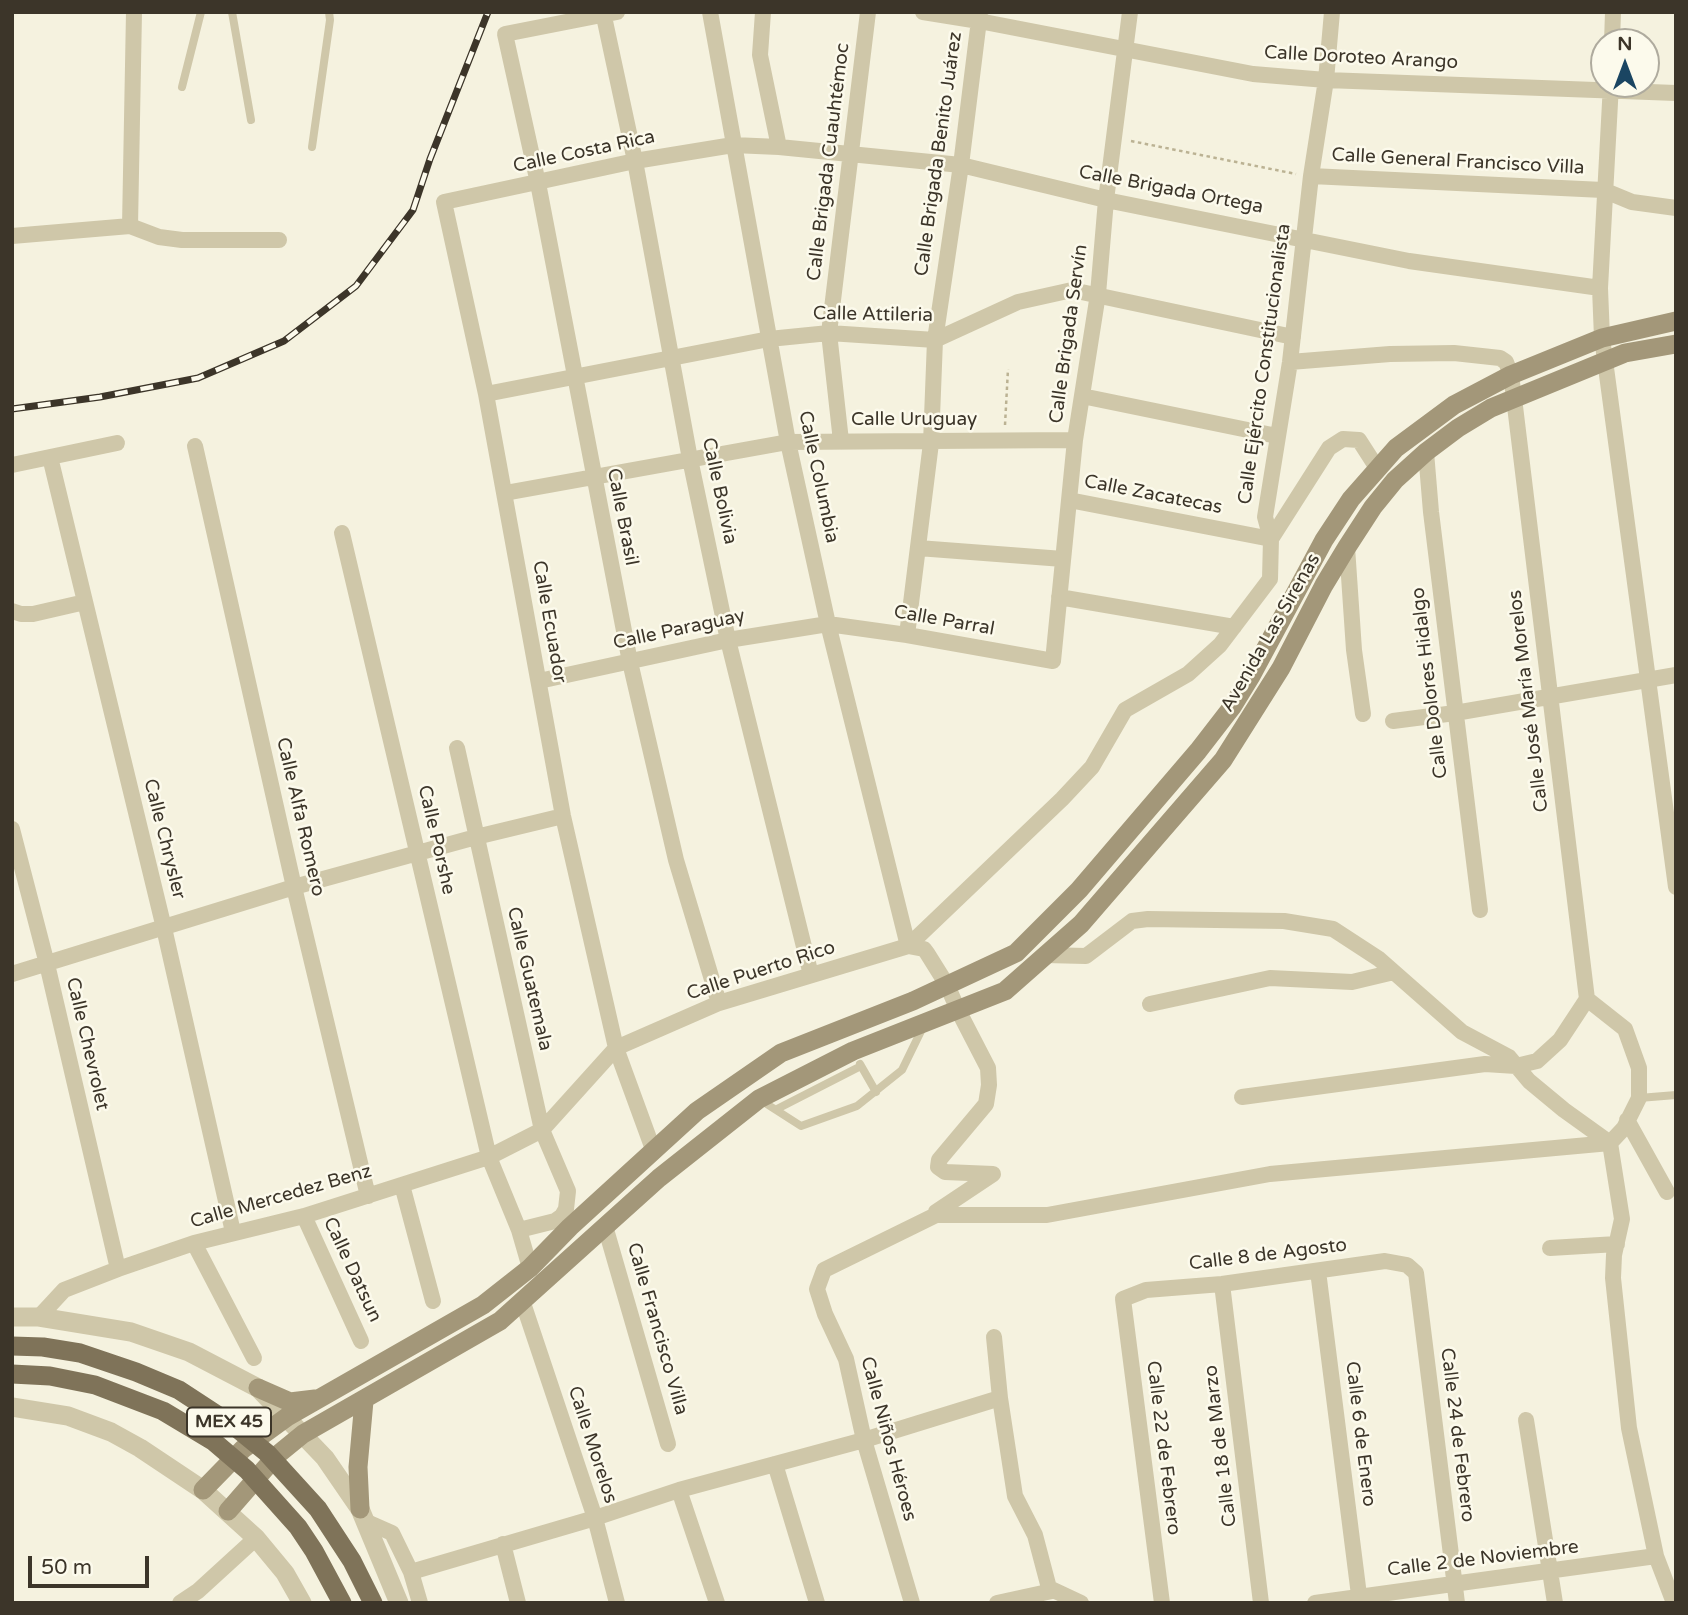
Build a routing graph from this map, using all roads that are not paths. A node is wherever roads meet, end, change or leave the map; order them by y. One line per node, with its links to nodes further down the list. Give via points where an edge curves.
1 (134, 12): 31 (street)
2 (201, 12): 16 (lane)
3 (232, 12): 18 (lane)
4 (329, 12): 20 (lane)
5 (710, 12): 19 (street, Calle Columbia)
6 (763, 12): 21 (street, via 760,55)
7 (868, 12): 22 (street, Calle Brigada Cuauhtémoc)
8 (923, 12): 12 (street, Calle Doroteo Arango)
9 (1130, 12): 13 (street, Calle Brigada Servín)
10 (1332, 12): 14 (street, Calle Ejército Constitucionalista)
11 (608, 13): 23 (street, Calle Bolivia); 26 (street, Calle Brasil, via 505,34)
12 (979, 16): 13 (street, Calle Doroteo Arango); 24 (street, Calle Brigada Benito Juárez)
13 (1124, 48): 14 (street, Calle Doroteo Arango, via 1253,74); 28 (street, Calle Brigada Servín)
14 (1326, 80): 15 (street, Calle Doroteo Arango); 25 (street, Calle Ejército Constitucionalista)
15 (1590, 86)
16 (182, 87)
17 (1610, 98): 27 (street)
18 (251, 120)
19 (733, 145): 21 (street, Calle Brigada Ortega); 23 (street, Calle Costa Rica); 41 (street, Calle Columbia)
20 (313, 147)
21 (779, 147): 22 (street, Calle Brigada Ortega)
22 (850, 153): 24 (street, Calle Brigada Ortega); 38 (street, Calle Brigada Cuauhtémoc)
23 (635, 161): 26 (street, Calle Costa Rica); 44 (street, Calle Bolivia)
24 (961, 165): 28 (street, Calle Brigada Ortega); 42 (street, Calle Brigada Benito Juárez)
25 (1311, 176): 27 (street, Calle General Francisco Villa); 33 (street, Calle Ejército Constitucionalista)
26 (538, 183): 29 (street, Calle Costa Rica); 48 (street, Calle Brasil)
27 (1603, 190): 30 (street, Calle General Francisco Villa, via 1632,202); 35 (street)
28 (1106, 200): 33 (street, Calle Brigada Ortega); 36 (street, Calle Brigada Servín)
29 (443, 202): 49 (street, Calle Ecuador)
30 (1676, 208)
31 (130, 226): 32 (street); 34 (street, via 182,240)
32 (12, 236)
33 (1304, 238): 35 (street, Calle Brigada Ortega, via 1409,261); 39 (street, Calle Ejército Constitucionalista)
34 (279, 240)
35 (1600, 288): 40 (street)
36 (1098, 294): 39 (street, Calle Attileria); 42 (street, Calle Attileria, via 1072,290 1018,302); 50 (street, Calle Brigada Servín)
37 (1676, 321): 40 (main road, Avenida Las Sirenas)
38 (829, 333): 41 (street, Calle Attileria); 42 (street, Calle Attileria); 54 (street, Calle Brigada Cuauhtémoc)
39 (1293, 337): 46 (street, Calle Ejército Constitucionalista)
40 (1602, 338): 45 (street); 47 (main road, Avenida Las Sirenas)
41 (769, 339): 44 (street, Calle Attileria); 55 (street, Calle Columbia)
42 (934, 340): 57 (street, Calle Brigada Benito Juárez)
43 (1676, 344): 45 (main road, Avenida Las Sirenas)
44 (673, 358): 48 (street, Calle Attileria); 61 (street, Calle Bolivia)
45 (1604, 361): 51 (main road, Avenida Las Sirenas); 82 (street)
46 (1290, 362): 47 (street, via 1454,354 1500,358); 52 (street, Calle Ejército Constitucionalista)
47 (1511, 375): 51 (street, Calle José María Morelos); 63 (main road, Avenida Las Sirenas, via 1422,427)
48 (574, 378): 49 (street, Calle Attileria); 64 (street, Calle Brasil)
49 (486, 394): 65 (street, Calle Ecuador)
50 (1082, 396): 52 (street); 53 (street, Calle Brigada Servín)
51 (1514, 398): 59 (main road, Avenida Las Sirenas, via 1458,428); 84 (street, Calle José María Morelos)
52 (1277, 436): 68 (street, Calle Ejército Constitucionalista, via 1265,517)
53 (1076, 440): 57 (street, Calle Uruguay); 66 (street, Calle Brigada Servín)
54 (841, 441): 55 (street, Calle Uruguay); 57 (street, Calle Uruguay)
55 (788, 442): 61 (street, Calle Uruguay); 75 (street, Calle Columbia)
56 (117, 443): 60 (street)
57 (931, 443): 70 (street, Calle Brigada Benito Juárez)
58 (195, 446): 93 (street, Calle Alfa Romero)
59 (1426, 452): 69 (main road, Avenida Las Sirenas, via 1395,480); 85 (street, Calle Dolores Hidalgo)
60 (50, 457): 62 (street); 73 (street, Calle Chrysler)
61 (690, 458): 64 (street, Calle Uruguay); 78 (street, Calle Bolivia)
62 (12, 466)
63 (1377, 468): 68 (street, via 1359,440 1343,439 1329,448); 103 (main road, Avenida Las Sirenas, via 1324,540 1251,676 1198,751 1079,890 1016,953)
64 (593, 478): 65 (street, Calle Uruguay); 80 (street, Calle Brasil)
65 (505, 493): 83 (street, Calle Ecuador)
66 (1069, 500): 68 (street, Calle Zacatecas); 71 (street, Calle Brigada Servín)
67 (342, 533): 92 (street, Calle Porshe)
68 (1271, 539): 76 (street, Calle Ejército Constitucionalista, via 1270,579)
69 (1347, 547): 86 (street); 98 (main road, Avenida Las Sirenas, via 1230,750 1081,924)
70 (918, 548): 71 (street); 77 (street, Calle Brigada Benito Juárez)
71 (1063, 559): 72 (street, Calle Brigada Servín)
72 (1059, 597): 76 (street); 79 (street, Calle Brigada Servín)
73 (85, 603): 74 (street, via 33,614); 96 (street, Calle Chrysler)
74 (12, 611)
75 (828, 624): 77 (street, Calle Parral); 78 (street, Calle Paraguay); 97 (street, Calle Columbia)
76 (1234, 627): 97 (street, Calle Ejército Constitucionalista, via 1188,674 1125,710 1077,783)
77 (907, 635): 79 (street, Calle Parral)
78 (728, 640): 80 (street, Calle Paraguay); 102 (street, Calle Bolivia)
79 (1053, 661)
80 (630, 662): 83 (street, Calle Paraguay); 105 (street, Calle Brasil, via 676,860)
81 (1676, 675): 82 (street)
82 (1648, 679): 84 (street); 94 (street)
83 (539, 681): 89 (street, Calle Ecuador)
84 (1550, 696): 85 (street); 104 (street, Calle José María Morelos)
85 (1455, 713): 87 (street); 95 (street, Calle Dolores Hidalgo)
86 (1363, 714)
87 (1393, 721)
88 (457, 748): 91 (street, Calle Guatemala)
89 (563, 816): 91 (street); 109 (street, Calle Ecuador)
90 (12, 829): 99 (street, Calle Chevrolet)
91 (476, 837): 92 (street); 119 (street, Calle Guatemala)
92 (418, 853): 93 (street); 122 (street, Calle Porshe)
93 (295, 887): 96 (street); 125 (street, Calle Alfa Romero)
94 (1676, 887)
95 (1480, 910)
96 (164, 928): 99 (street); 131 (street, Calle Chrysler)
97 (908, 946): 102 (street, Calle Puerto Rico); 103 (street, via 924,949)
98 (1045, 955): 100 (street, via 1086,956 1132,921 1284,921 1333,929); 107 (main road, Avenida Las Sirenas, via 1005,991)
99 (47, 964): 101 (street); 136 (street, Calle Chevrolet)
100 (1394, 972): 106 (street, via 1352,982 1270,978); 111 (street, via 1462,1032 1509,1057)
101 (12, 974)
102 (811, 975): 105 (street, Calle Puerto Rico)
103 (947, 985): 107 (street); 121 (main road, Avenida Las Sirenas, via 781,1053 697,1111)
104 (1587, 999): 111 (street, via 1560,1041 1537,1061); 115 (street, via 1625,1028 1639,1068)
105 (719, 1003): 109 (street, Calle Puerto Rico)
106 (1150, 1004)
107 (958, 1010): 108 (main road, Avenida Las Sirenas); 126 (street, via 988,1068 989,1085 986,1104 938,1167 945,1172 993,1174)
108 (926, 1022): 110 (main road, Avenida Las Sirenas); 112 (lane, via 901,1070)
109 (617, 1048): 119 (street, Calle Puerto Rico); 121 (street, Calle Ecuador)
110 (857, 1058): 112 (lane); 116 (main road, Avenida Las Sirenas); 117 (lane)
111 (1516, 1066): 114 (street, via 1485,1064); 120 (street, via 1555,1103)
112 (876, 1092): 117 (lane, via 857,1107 801,1126)
113 (1676, 1095): 115 (lane)
114 (1242, 1097)
115 (1639, 1098): 118 (street)
116 (759, 1099): 117 (lane); 129 (main road, Avenida Las Sirenas)
117 (777, 1109)
118 (1627, 1120): 120 (street); 124 (street)
119 (542, 1130): 122 (street, Calle Mercedez Benz); 128 (street, Calle Guatemala, via 568,1191)
120 (1611, 1143): 126 (street, via 1270,1174 1047,1215); 133 (street, via 1622,1219)
121 (654, 1152): 128 (main road, Avenida Las Sirenas)
122 (489, 1157): 123 (street, Calle Mercedez Benz); 130 (street, Calle Porshe)
123 (402, 1185): 125 (street, Calle Mercedez Benz); 141 (street)
124 (1667, 1192)
125 (369, 1196): 127 (street, Calle Mercedez Benz)
126 (936, 1214): 158 (street, Calle Niños Héroes, via 824,1270 817,1289 846,1359)
127 (304, 1216): 131 (street, Calle Mercedez Benz); 146 (street, Calle Datsun)
128 (566, 1222): 130 (street); 135 (main road, Avenida Las Sirenas)
129 (605, 1226): 142 (main road, Avenida Las Sirenas); 159 (street, Calle Francisco Villa)
130 (519, 1230): 135 (street, Calle Porshe)
131 (233, 1231): 132 (street, Calle Mercedez Benz)
132 (194, 1243): 136 (street, Calle Mercedez Benz); 148 (street)
133 (1617, 1244): 134 (street); 168 (street, via 1613,1278 1629,1428)
134 (1550, 1248)
135 (530, 1268): 150 (main road, Avenida Las Sirenas, via 483,1305)
136 (118, 1269): 144 (street, Calle Mercedez Benz, via 64,1290)
137 (1318, 1272): 138 (street, Calle 8 de Agosto, via 1385,1261 1407,1265); 139 (street, Calle 8 de Agosto); 173 (street, Calle 6 de Enero)
138 (1416, 1273): 171 (street, Calle 24 de Febrero)
139 (1222, 1284): 140 (street, Calle 8 de Agosto, via 1146,1290); 188 (street, Calle 18 de Marzo)
140 (1123, 1299): 187 (street, Calle 22 de Febrero)
141 (433, 1301)
142 (523, 1303): 153 (main road, Avenida Las Sirenas); 165 (street, Calle Morelos)
143 (12, 1317): 144 (street)
144 (39, 1317): 151 (street, via 131,1332 189,1352)
145 (994, 1338): 152 (street)
146 (361, 1341)
147 (12, 1346): 177 (main road, MEX 45, bridge, via 80,1353 136,1371 179,1390 234,1426 318,1509)
148 (254, 1358)
149 (12, 1374): 176 (main road, MEX 45, bridge, via 95,1385 163,1411 212,1441 247,1470 292,1519)
150 (342, 1387): 151 (main road, via 312,1401 290,1402); 155 (main road)
151 (258, 1388): 155 (street)
152 (1000, 1398): 158 (street); 172 (street, via 1015,1496 1035,1535)
153 (364, 1401): 157 (main road, Avenida Las Sirenas); 164 (main road, via 358,1454)
154 (12, 1407): 161 (street, via 68,1416 111,1432)
155 (287, 1417): 157 (street); 161 (main road, via 243,1449)
156 (1526, 1420): 170 (street)
157 (303, 1434): 163 (main road, Avenida Las Sirenas, via 276,1456); 164 (street, via 325,1458)
158 (863, 1440): 160 (street); 184 (street, Calle Niños Héroes)
159 (668, 1444)
160 (775, 1464): 162 (street); 183 (street)
161 (203, 1490): 163 (street)
162 (679, 1490): 165 (street); 182 (street)
163 (228, 1511): 166 (street)
164 (363, 1516): 169 (street, via 392,1533); 178 (street)
165 (594, 1518): 167 (street); 181 (street, Calle Morelos)
166 (256, 1538): 174 (street); 175 (street)
167 (503, 1544): 169 (street); 180 (street)
168 (1656, 1556): 170 (street, Calle 2 de Noviembre); 192 (street)
169 (411, 1572): 179 (street)
170 (1551, 1572): 171 (street, Calle 2 de Noviembre); 191 (street)
171 (1454, 1585): 173 (street, Calle 2 de Noviembre); 190 (street, Calle 24 de Febrero)
172 (1049, 1588): 185 (street, via 1052,1591); 186 (street)
173 (1360, 1600): 189 (street, Calle 2 de Noviembre)
174 (180, 1603)
175 (302, 1603)
176 (342, 1603)
177 (373, 1603)
178 (399, 1603)
179 (420, 1603)
180 (518, 1603)
181 (617, 1603)
182 (717, 1603)
183 (817, 1603)
184 (912, 1603)
185 (997, 1603)
186 (1080, 1603)
187 (1162, 1603)
188 (1261, 1603)
189 (1315, 1603)
190 (1457, 1603)
191 (1555, 1603)
192 (1674, 1603)

